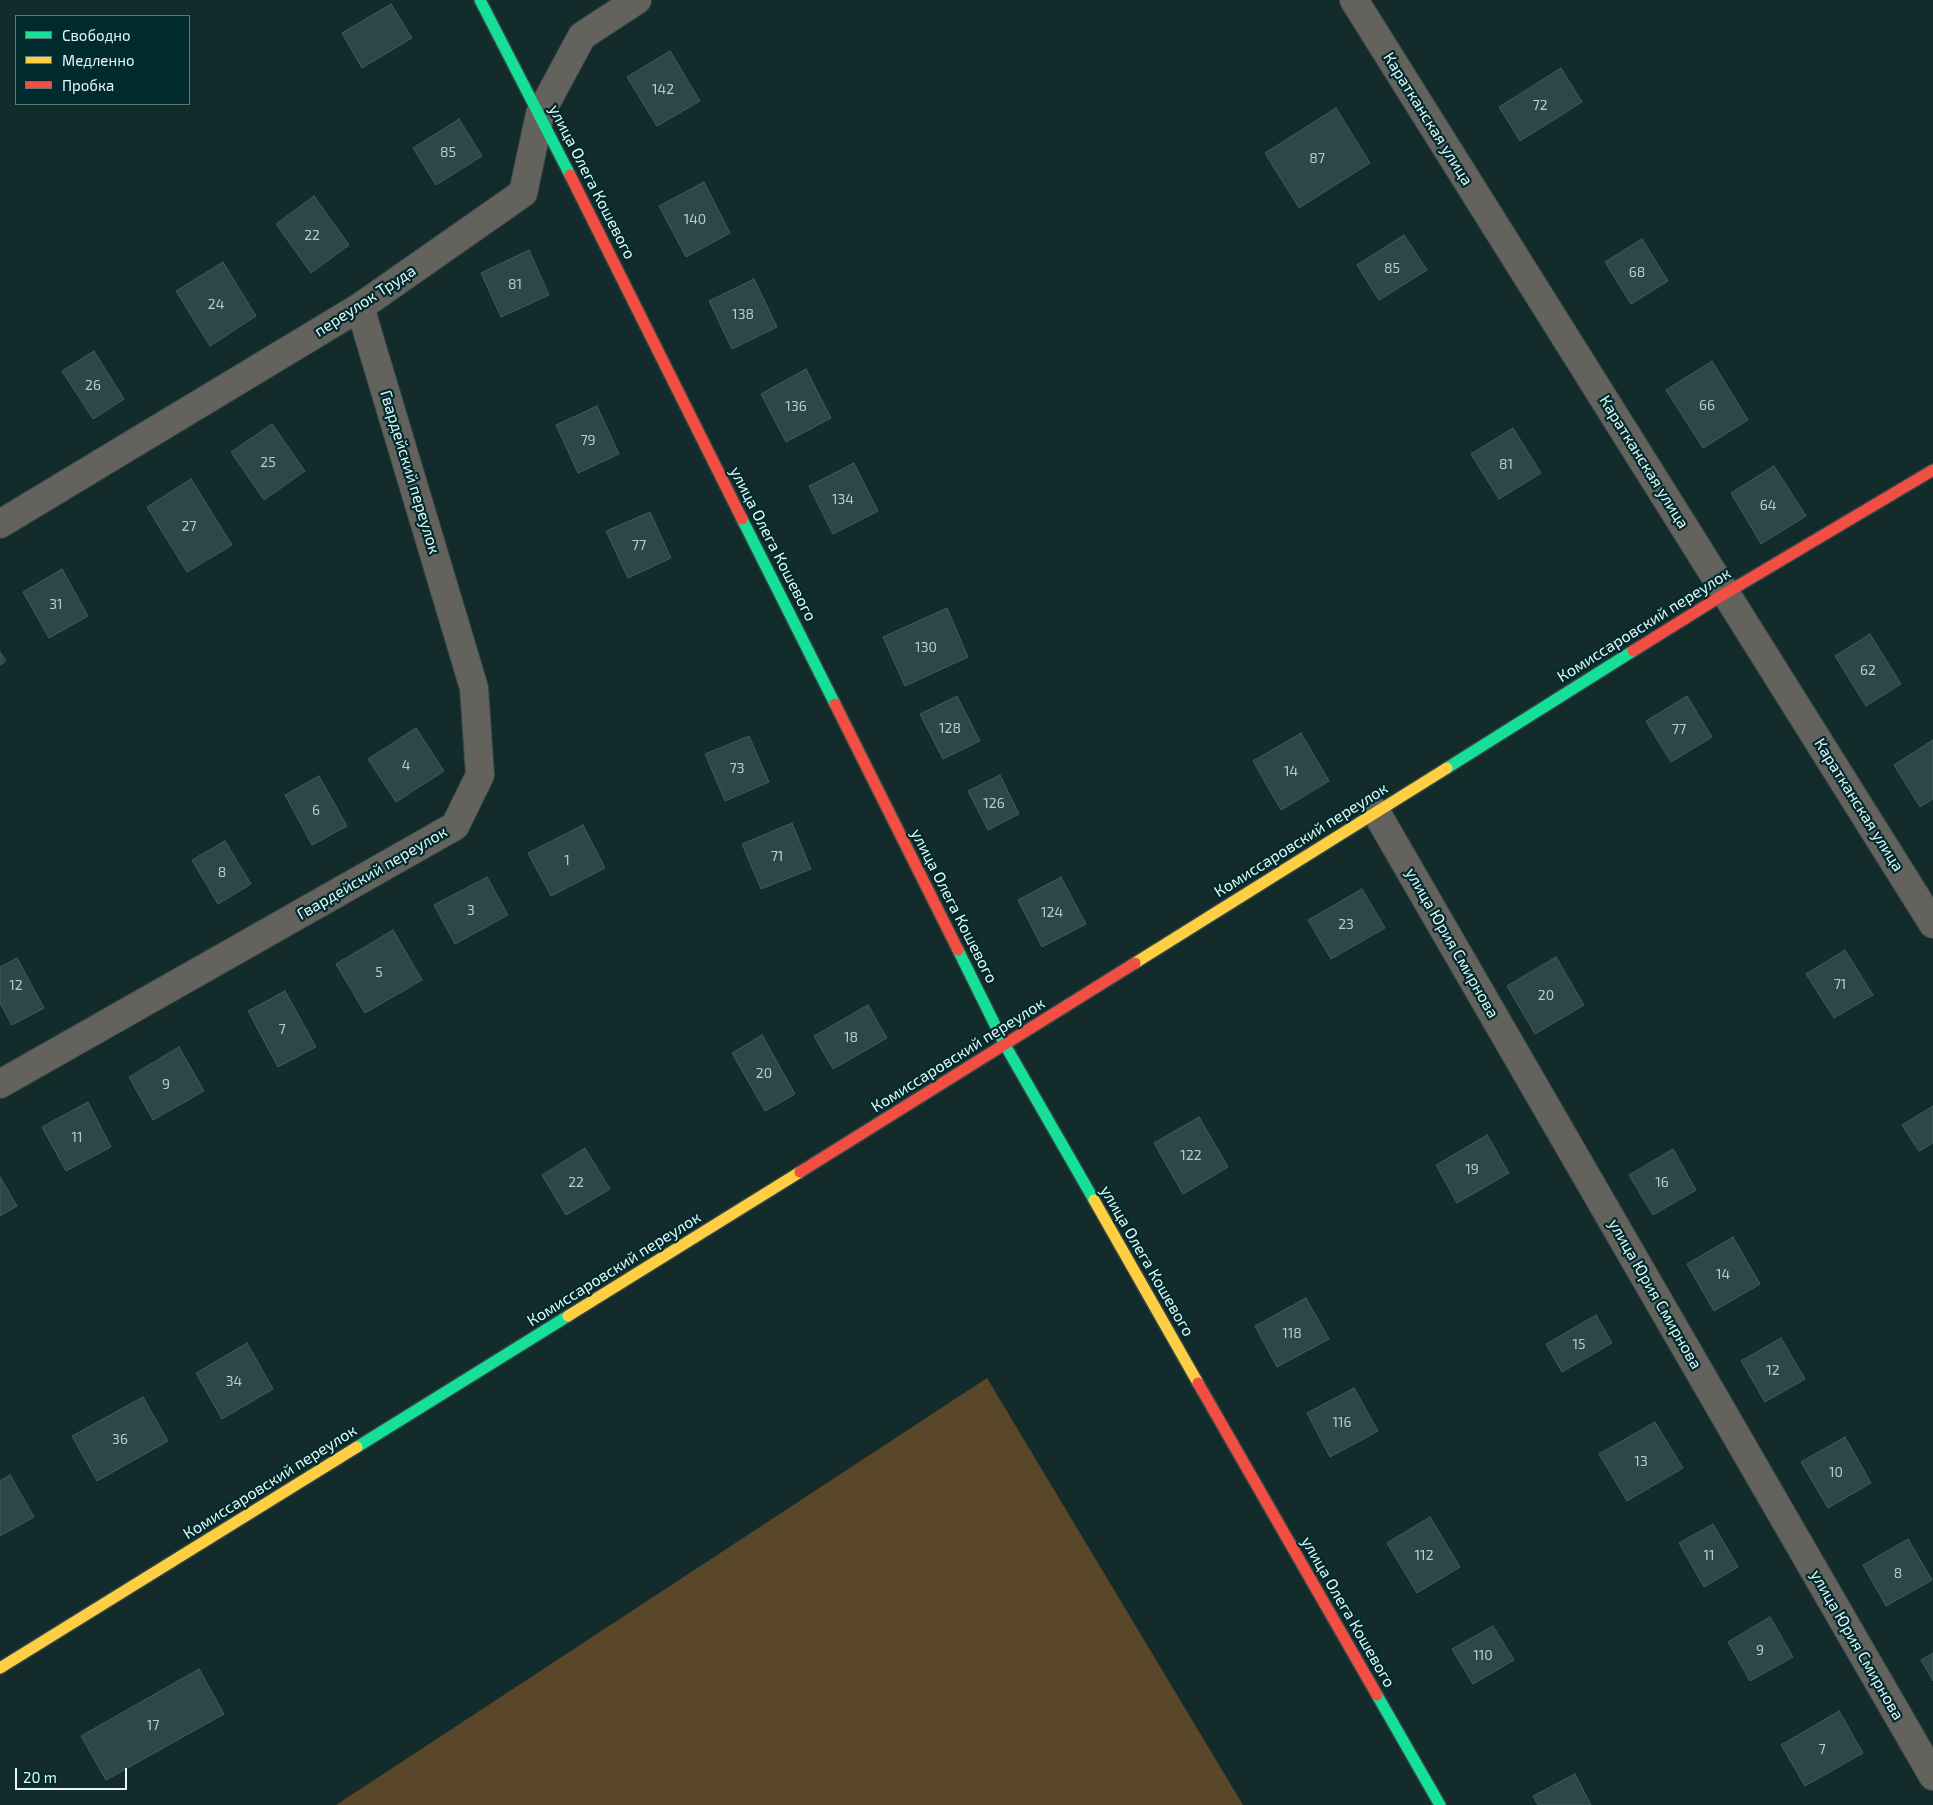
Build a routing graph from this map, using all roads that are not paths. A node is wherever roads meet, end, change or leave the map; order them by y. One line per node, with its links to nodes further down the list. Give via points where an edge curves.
1 (480, 0): 4 (street, улица Олега Кошевого)
2 (637, 0): 4 (street, переулок Труда, via 582,36)
3 (1354, 0): 8 (street, Каратканская улица)
4 (540, 114): 5 (street, переулок Труда, via 523,193); 11 (street, улица Олега Кошевого)
5 (360, 307): 7 (street, переулок Труда); 12 (street, Гвардейский переулок, via 474,688 480,775 455,826)
6 (1933, 470): 8 (street, Комиссаровский переулок)
7 (0, 524)
8 (1726, 593): 9 (street, Комиссаровский переулок); 10 (street, Каратканская улица)
9 (1376, 812): 11 (street, Комиссаровский переулок); 14 (street, улица Юрия Смирнова)
10 (1933, 924)
11 (1005, 1045): 13 (street, Комиссаровский переулок); 15 (street, улица Олега Кошевого)
12 (0, 1084)
13 (0, 1668)
14 (1933, 1776)
15 (1440, 1805)

